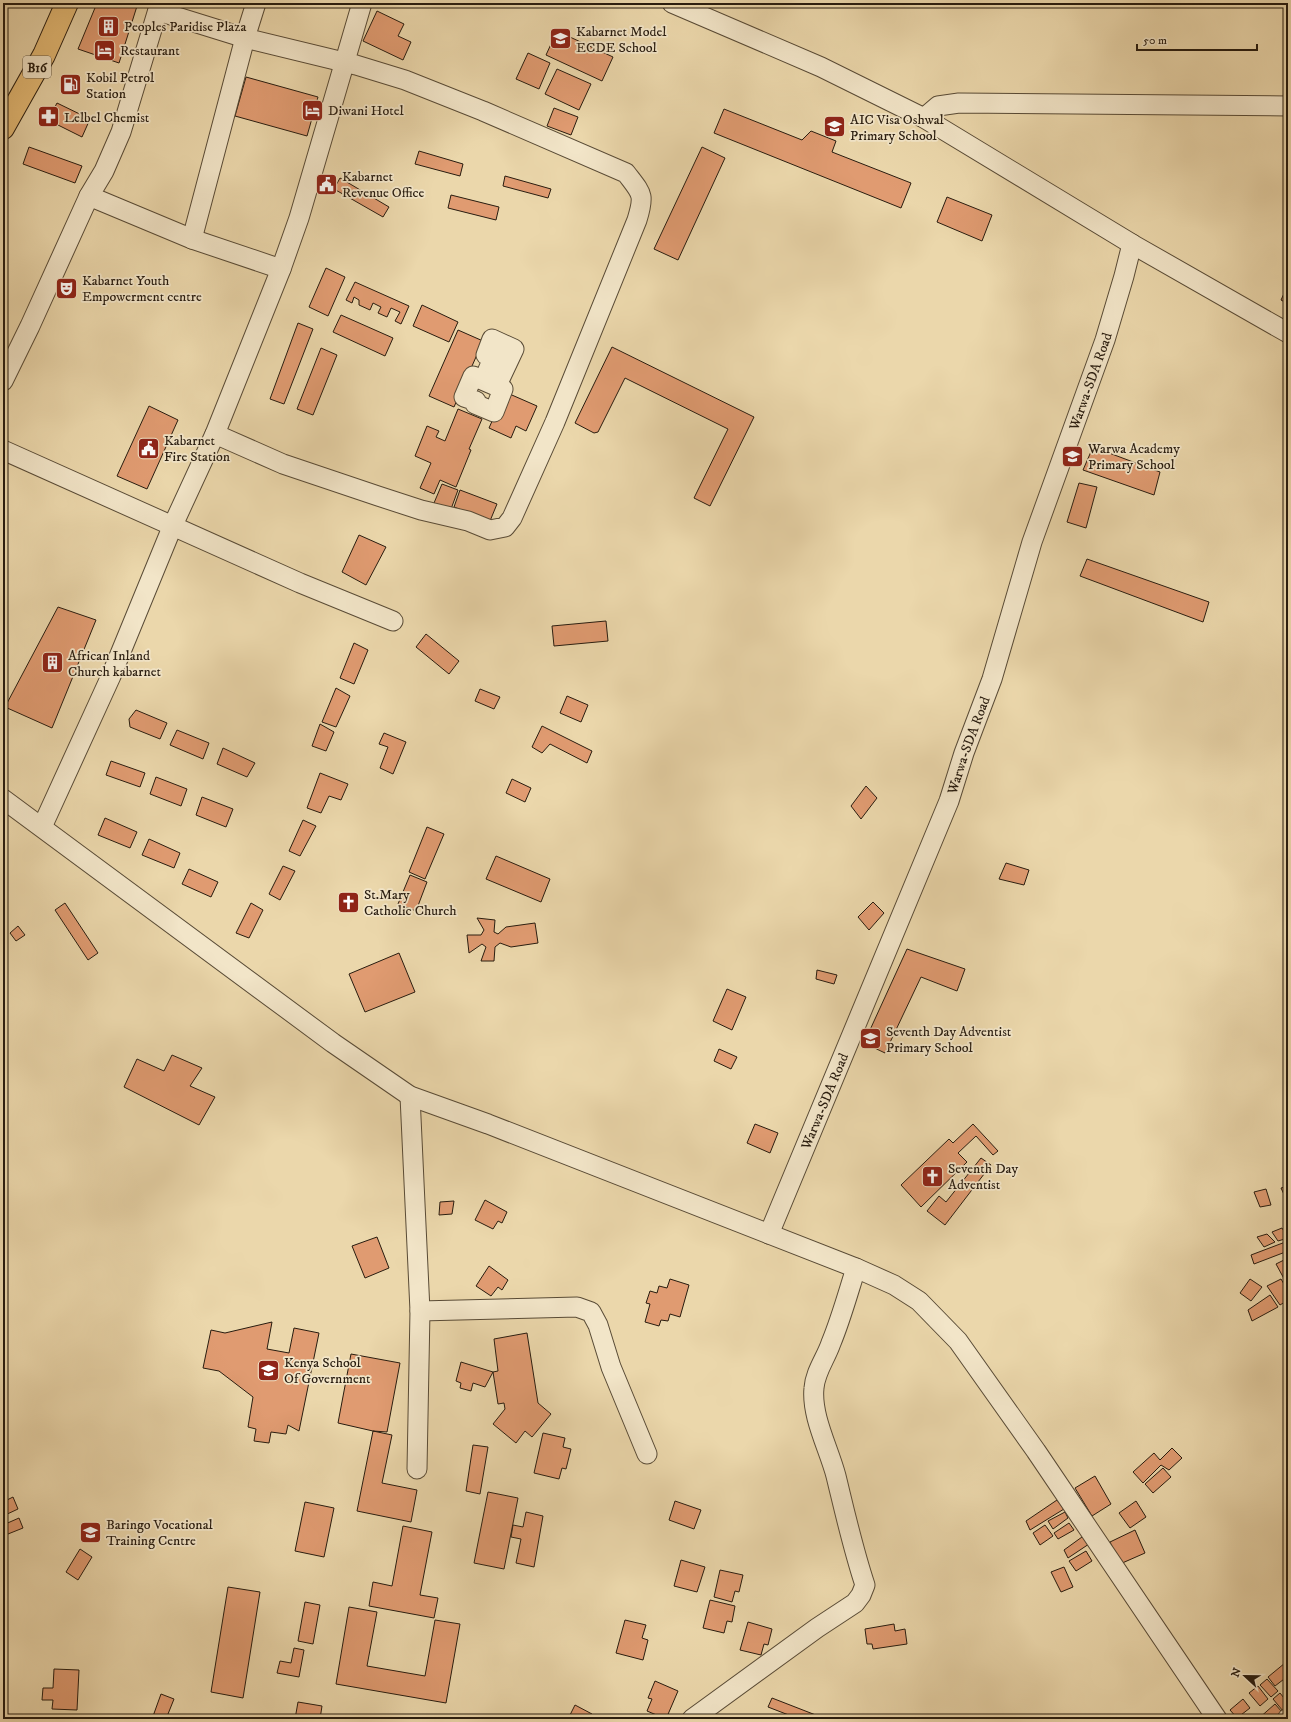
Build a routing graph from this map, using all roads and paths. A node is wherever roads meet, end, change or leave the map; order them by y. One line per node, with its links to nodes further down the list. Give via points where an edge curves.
1 (67, 3): 10 (main road, B16, via 44,55)
2 (256, 3): 6 (street)
3 (362, 3): 7 (street)
4 (672, 3): 9 (street, via 822,67)
5 (159, 7): 6 (street); 11 (street, via 121,132 104,171)
6 (245, 38): 7 (street); 12 (street)
7 (344, 63): 14 (street); 17 (street, via 419,86 626,173 639,190 642,202 637,220 555,422 512,518 505,527 490,530 468,521 421,510 283,464)
8 (1288, 106): 9 (street, via 959,104 938,106)
9 (924, 118): 13 (street)
10 (4, 125)
11 (89, 196): 12 (street); 16 (street)
12 (192, 239): 14 (street)
13 (1132, 244): 15 (street); 24 (street, Warwa-SDA Road, via 1105,340 1032,542 992,679 949,801)
14 (282, 269): 17 (street)
15 (1288, 333)
16 (3, 382)
17 (215, 434): 19 (street)
18 (3, 450): 19 (street)
19 (173, 525): 20 (street, via 300,583); 22 (street, via 111,676)
20 (393, 621)
21 (3, 799): 22 (street)
22 (42, 827): 23 (street, via 333,1043)
23 (410, 1096): 24 (street); 26 (street)
24 (769, 1234): 25 (street)
25 (856, 1268): 29 (street, via 842,1316 815,1378 813,1389 817,1415 865,1585 855,1604 817,1628); 30 (street, via 894,1285 919,1301 958,1341 1036,1451)
26 (420, 1312): 27 (street, via 577,1307 591,1312); 28 (street)
27 (647, 1454)
28 (417, 1469)
29 (692, 1719)
30 (1217, 1719)

